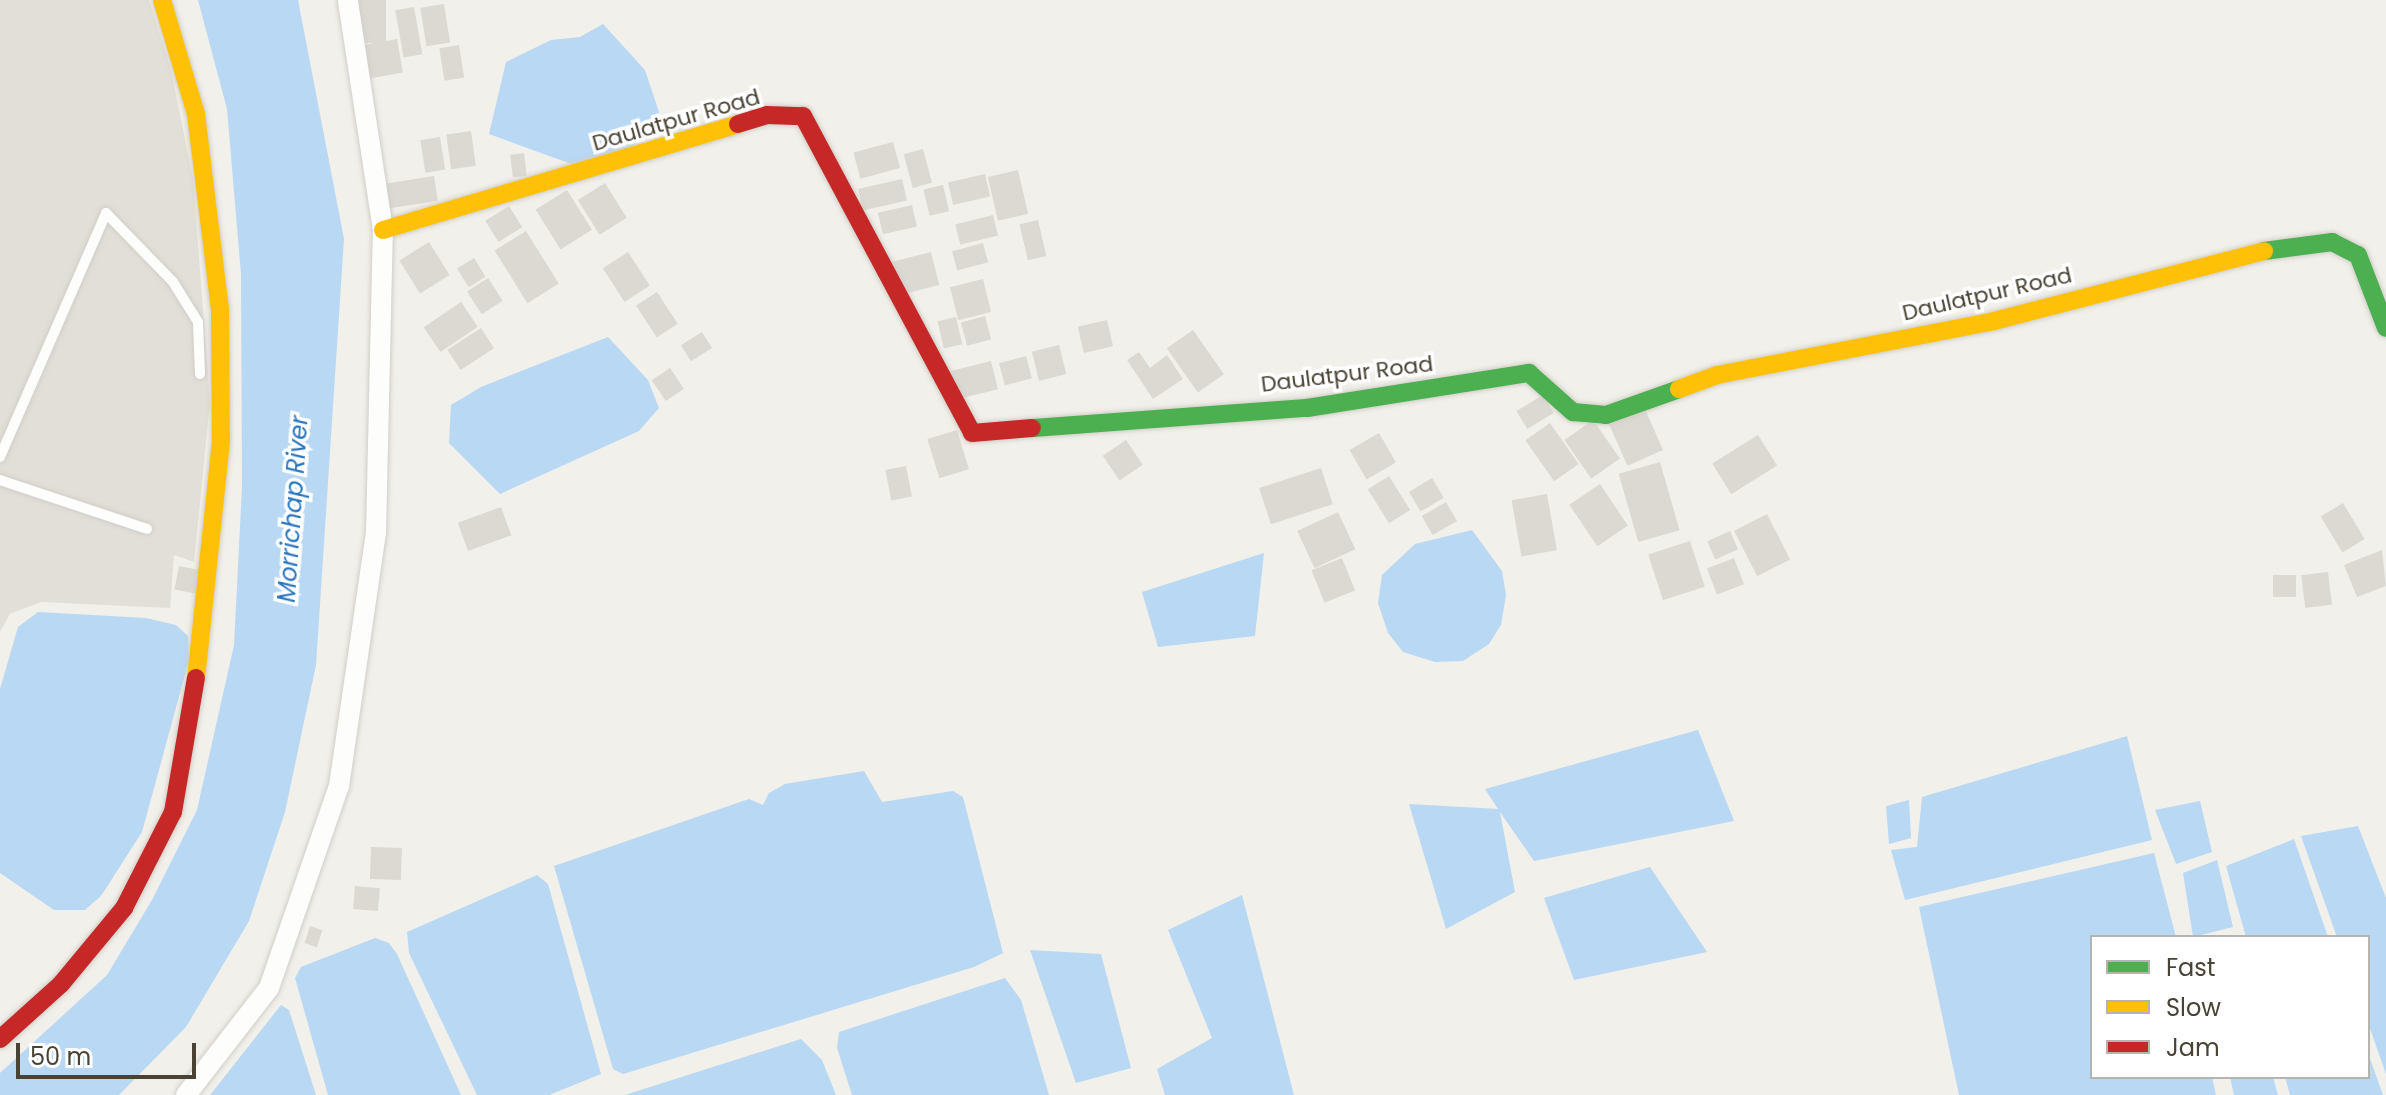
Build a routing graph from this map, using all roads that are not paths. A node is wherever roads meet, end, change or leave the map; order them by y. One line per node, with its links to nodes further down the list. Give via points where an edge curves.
1 (162, 0): 9 (street, via 196,114 220,309 221,441 195,691 173,812 124,908 61,984)
2 (349, 10): 3 (street)
3 (383, 230): 4 (street, Daulatpur Road, via 767,115 803,116 972,433 1307,408 1529,373 1573,412 1606,415 1717,375 1994,321 2282,246 2332,242 2358,255); 10 (street, via 376,533 339,786 269,988)
4 (2386, 328)
5 (200, 374): 6 (lane, via 198,322 173,282 106,213)
6 (0, 457)
7 (0, 480): 8 (lane)
8 (147, 529)
9 (0, 1039)
10 (186, 1095)

